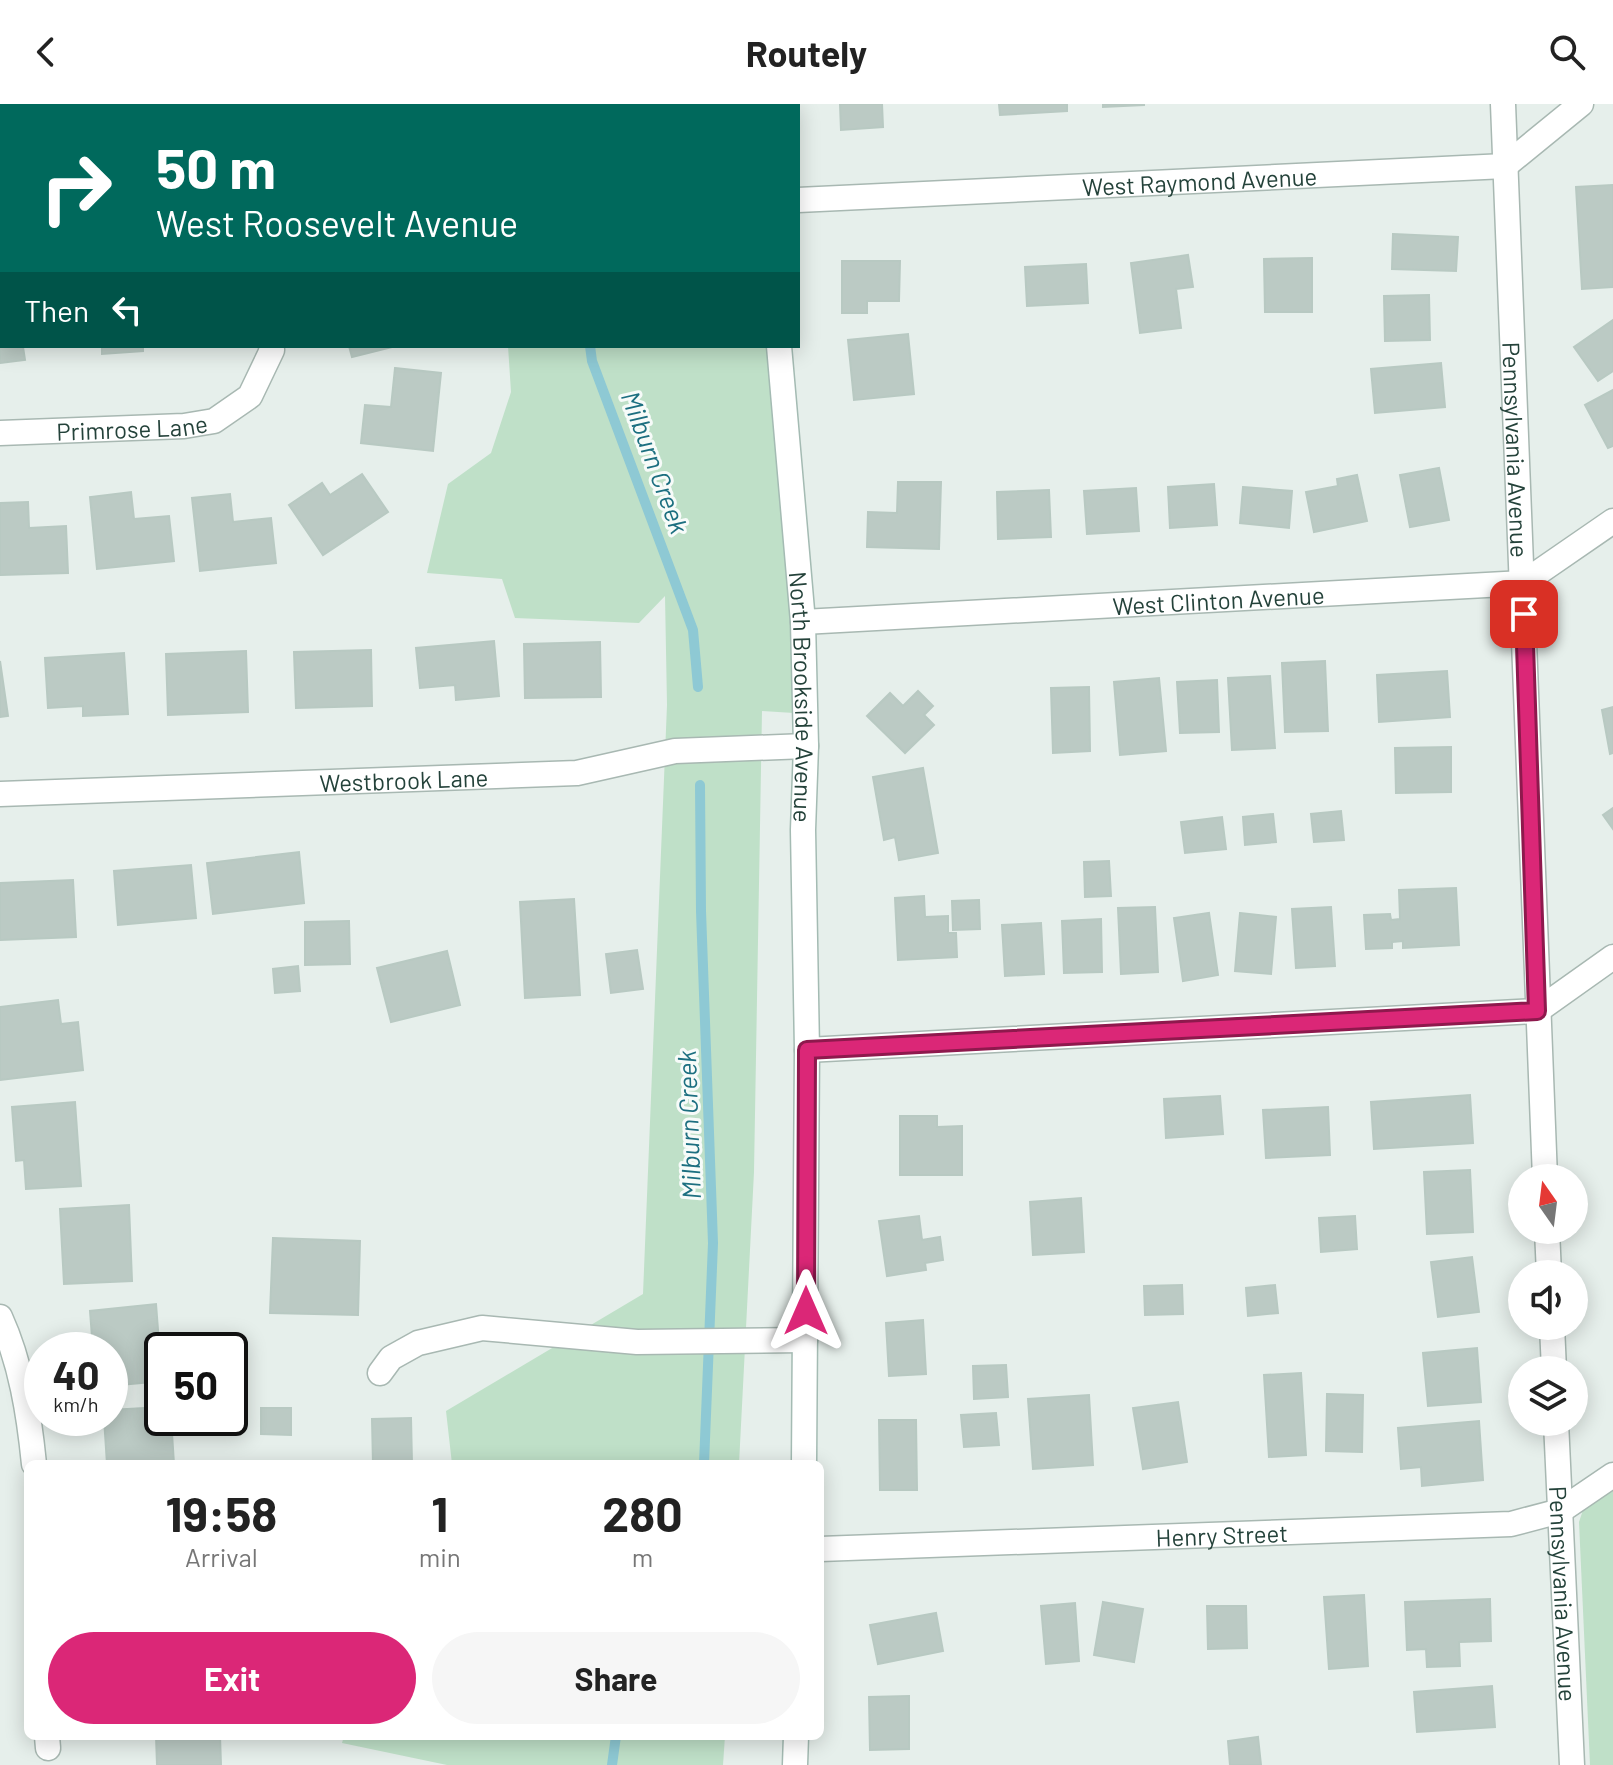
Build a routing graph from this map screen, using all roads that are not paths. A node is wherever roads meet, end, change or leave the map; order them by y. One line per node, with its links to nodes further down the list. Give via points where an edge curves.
1 (1503, 104): 3 (street, Pennsylvania Avenue)
2 (1581, 104): 3 (street)
3 (1505, 166): 4 (street, West Raymond Avenue); 9 (street, Pennsylvania Avenue)
4 (800, 200)
5 (272, 348): 7 (street, Primrose Lane, via 250,396 214,421)
6 (779, 348): 10 (street, North Brookside Avenue)
7 (0, 433)
8 (1613, 521): 9 (street)
9 (1523, 583): 10 (street, West Clinton Avenue); 14 (street, Pennsylvania Avenue)
10 (803, 622): 11 (street, North Brookside Avenue)
11 (806, 746): 12 (street, Westbrook Lane, via 675,751 577,773); 15 (street, North Brookside Avenue)
12 (0, 794)
13 (1613, 957): 14 (street)
14 (1537, 1011): 15 (street); 16 (street, Pennsylvania Avenue)
15 (807, 1050): 18 (street, North Brookside Avenue)
16 (1544, 1164)
17 (0, 1317): 21 (street, via 29,1414)
18 (805, 1340): 19 (street, via 637,1342 482,1328 418,1343 391,1358); 22 (street, North Brookside Avenue)
19 (380, 1373)
20 (1557, 1436): 24 (street, Pennsylvania Avenue)
21 (34, 1460)
22 (804, 1460)
23 (1613, 1475): 24 (street, Henry Street)
24 (1560, 1511): 25 (street, Henry Street, via 1511,1524); 28 (street, Pennsylvania Avenue)
25 (824, 1549)
26 (796, 1740): 27 (street)
27 (795, 1765)
28 (1572, 1765)

